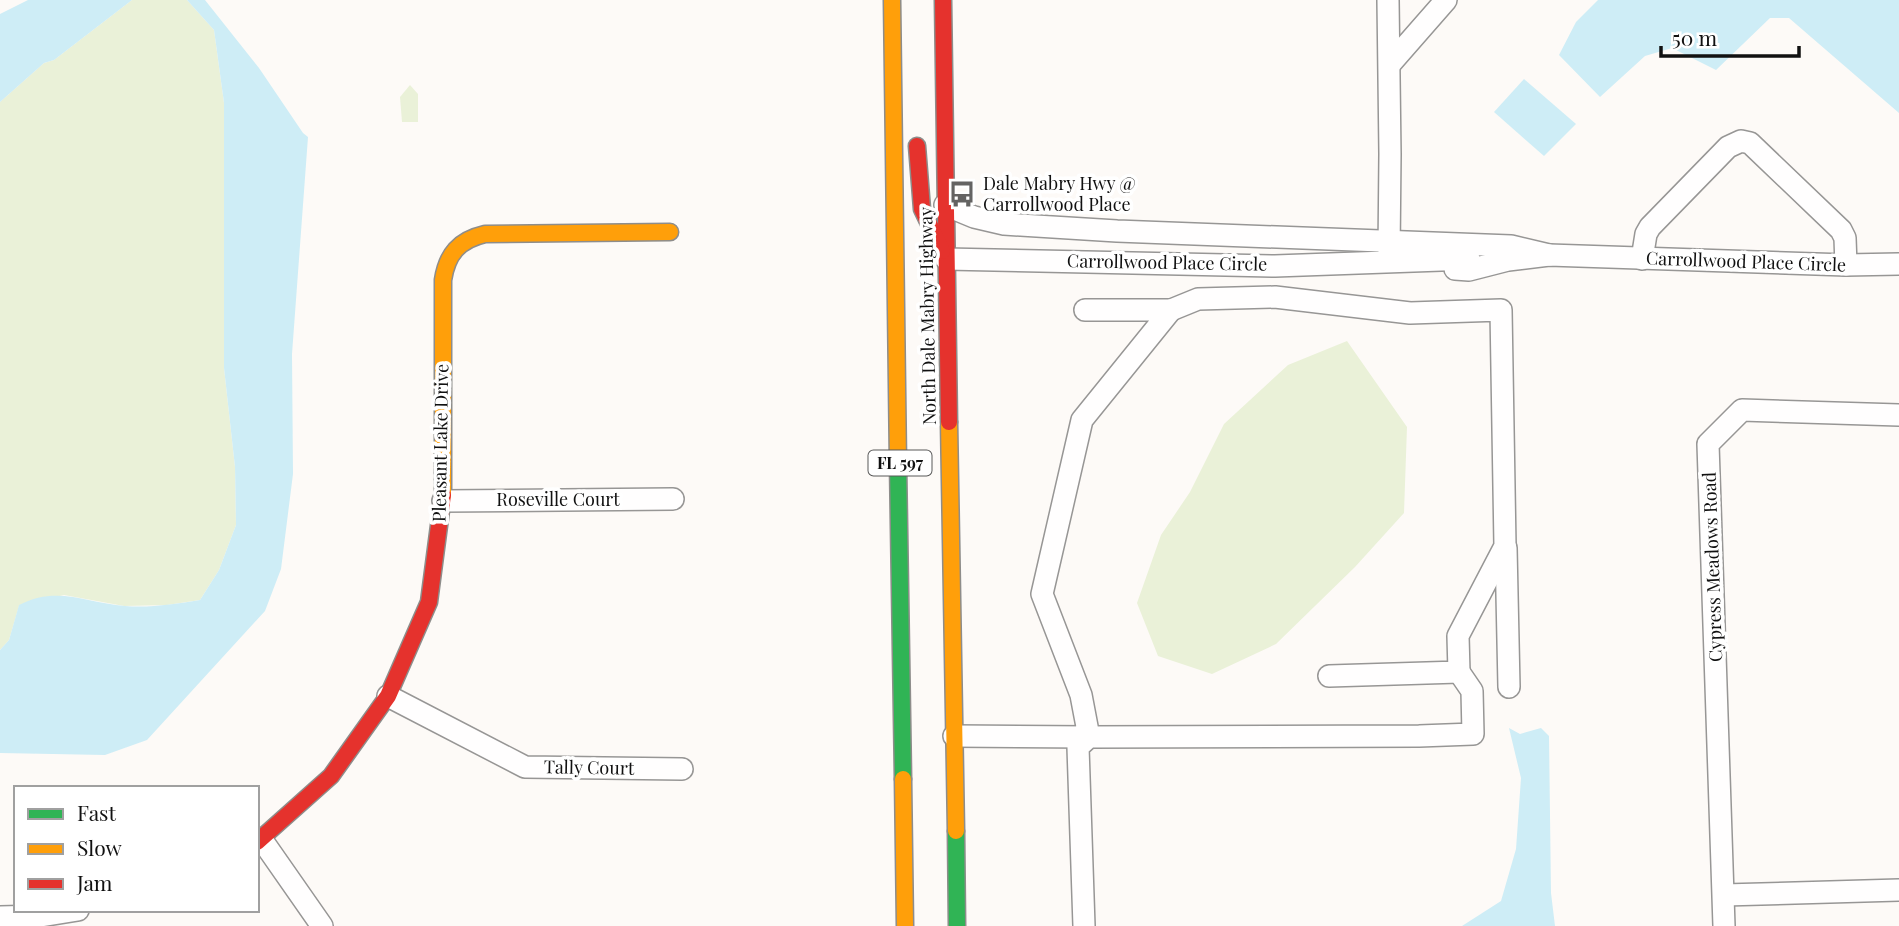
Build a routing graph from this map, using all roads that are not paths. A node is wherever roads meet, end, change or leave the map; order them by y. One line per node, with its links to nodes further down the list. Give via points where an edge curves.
1 (892, 0): 39 (main road, North Dale Mabry Highway / FL 597)
2 (943, 0): 7 (main road, North Dale Mabry Highway / FL 597)
3 (1388, 0): 5 (street)
4 (1446, 0): 5 (street)
5 (1390, 64): 11 (street)
6 (916, 124): 13 (main road, via 922,209)
7 (946, 205): 8 (street, via 1004,224); 13 (main road, North Dale Mabry Highway / FL 597)
8 (1122, 231): 10 (street); 15 (street)
9 (670, 232): 24 (main road, Pleasant Lake Drive, via 485,234 468,238 452,250 443,271)
10 (1270, 238): 11 (street); 18 (street)
11 (1389, 252): 12 (street, via 1511,246); 12 (street, Carrollwood Place Circle, via 1435,269 1469,270); 18 (street, Carrollwood Place Circle)
12 (1549, 255): 14 (street, Carrollwood Place Circle)
13 (946, 259): 15 (street, Carrollwood Place Circle); 30 (main road, North Dale Mabry Highway / FL 597)
14 (1642, 259): 17 (street, Carrollwood Place Circle); 17 (street, via 1650,226 1728,147 1741,141 1750,142 1841,230)
15 (1122, 262): 18 (street, Carrollwood Place Circle)
16 (1899, 264): 17 (street, Carrollwood Place Circle)
17 (1846, 265)
18 (1275, 266): 19 (street)
19 (1275, 297): 21 (street, via 1198,299); 25 (street, via 1410,313 1501,310)
20 (1085, 310): 21 (street)
21 (1171, 310): 31 (street, via 1082,419 1042,594 1081,695)
22 (1899, 415): 35 (street, Cypress Meadows Road, via 1742,410 1708,444)
23 (673, 499): 24 (street, Roseville Court)
24 (443, 501): 29 (main road, Pleasant Lake Drive, via 429,602)
25 (1506, 546): 26 (street, via 1458,636); 28 (street)
26 (1459, 672): 27 (street); 31 (street, via 1472,691 1473,734)
27 (1329, 676)
28 (1509, 687)
29 (388, 696): 32 (street, Tally Court, via 525,767); 33 (main road, Pleasant Lake Drive, via 331,776)
30 (954, 737): 31 (street); 40 (main road, North Dale Mabry Highway / FL 597)
31 (1089, 737): 41 (street, via 1079,747)
32 (682, 769)
33 (260, 841): 38 (street)
34 (1899, 890): 35 (street)
35 (1724, 895): 42 (street, Cypress Meadows Road)
36 (65, 912): 37 (street)
37 (0, 917)
38 (322, 926)
39 (905, 926)
40 (957, 926)
41 (1084, 926)
42 (1724, 926)

